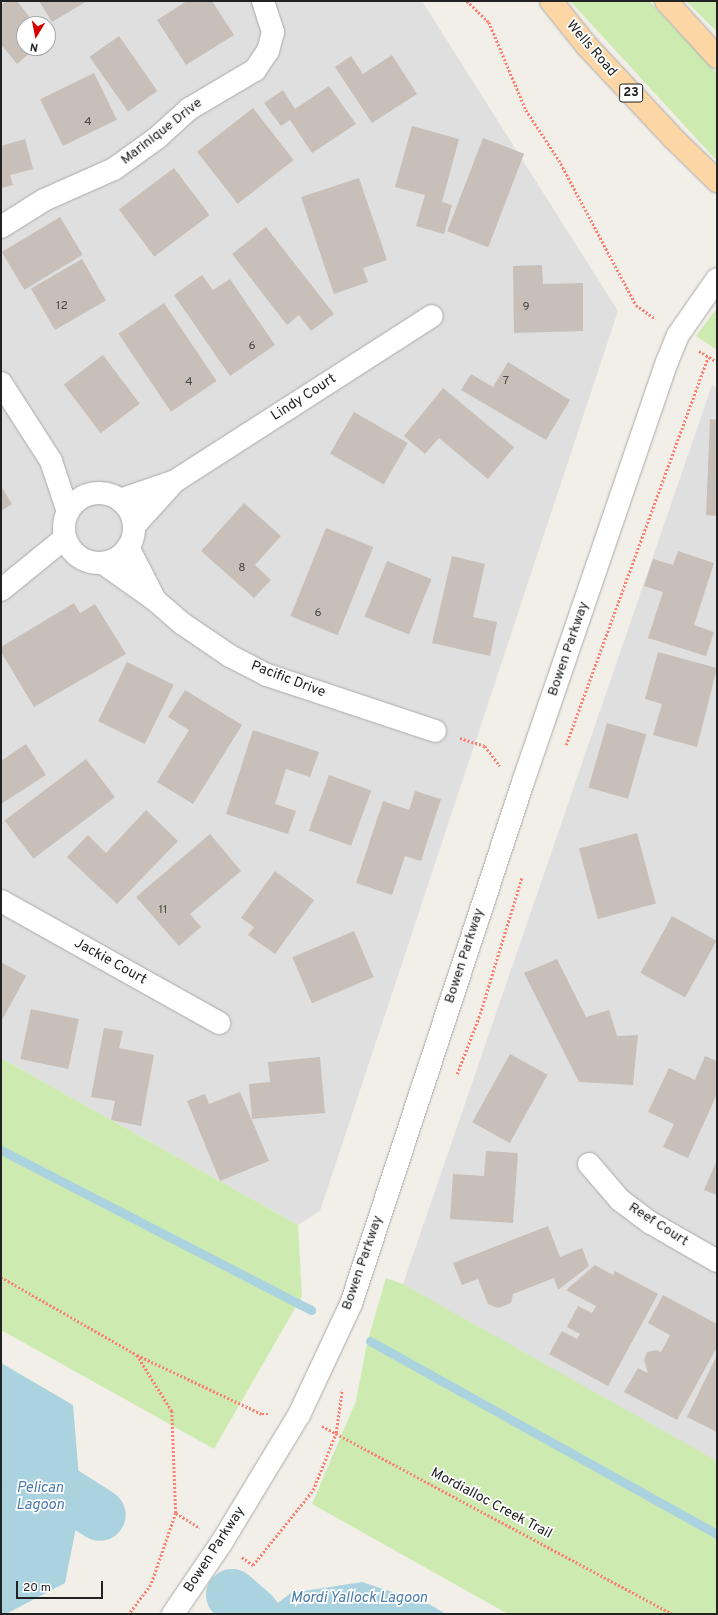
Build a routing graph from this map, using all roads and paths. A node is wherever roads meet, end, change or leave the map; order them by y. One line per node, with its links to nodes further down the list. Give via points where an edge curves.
1 (263, 1): 7 (street, Marinique Drive, via 273,32 268,51 254,70 189,109 157,138 114,169 44,200)
2 (467, 1): 10 (path, via 489,22 526,110 559,160 636,304)
3 (551, 1): 6 (main road, Wells Road / 23, via 587,46 673,138)
4 (666, 1): 5 (main road)
5 (717, 58)
6 (717, 180)
7 (1, 226)
8 (717, 279): 10 (street, Bowen Parkway)
9 (432, 316): 15 (street, Lindy Court)
10 (678, 335): 11 (path); 28 (street, Bowen Parkway)
11 (708, 357): 12 (path); 27 (path)
12 (717, 362)
13 (1, 383): 14 (street)
14 (51, 461): 16 (street); 18 (street)
15 (175, 481): 17 (street, Lindy Court); 19 (street, Lindy Court)
16 (90, 494): 17 (street, via 100,493); 18 (street, via 74,504)
17 (120, 500): 19 (street, via 130,512)
18 (68, 512): 20 (street, via 65,520)
19 (134, 526): 21 (street)
20 (65, 538): 22 (street); 24 (street)
21 (128, 548): 23 (street, via 117,558); 25 (street, Pacific Drive)
22 (77, 556): 23 (street); 24 (street)
23 (103, 563): 25 (street, Pacific Drive)
24 (9, 584)
25 (156, 600): 26 (street, Pacific Drive, via 183,624 230,656 267,675)
26 (435, 731): 28 (path, via 485,746 505,774)
27 (563, 753)
28 (523, 782): 38 (street, Bowen Parkway, via 350,1304)
29 (523, 872): 32 (path, via 480,1014)
30 (1, 901): 31 (street, Jackie Court)
31 (219, 1023)
32 (454, 1081)
33 (589, 1164): 34 (street, Reef Court, via 620,1200 651,1224)
34 (717, 1261)
35 (1, 1277): 36 (path)
36 (137, 1355): 38 (path, via 262,1414); 40 (path, via 172,1412 176,1513 151,1585)
37 (342, 1387): 39 (path)
38 (299, 1415): 39 (path, Mordialloc Creek Trail); 41 (street, Bowen Parkway, via 222,1542)
39 (336, 1433): 42 (path, Mordialloc Creek Trail)
40 (129, 1614)
41 (173, 1614)
42 (672, 1614)

